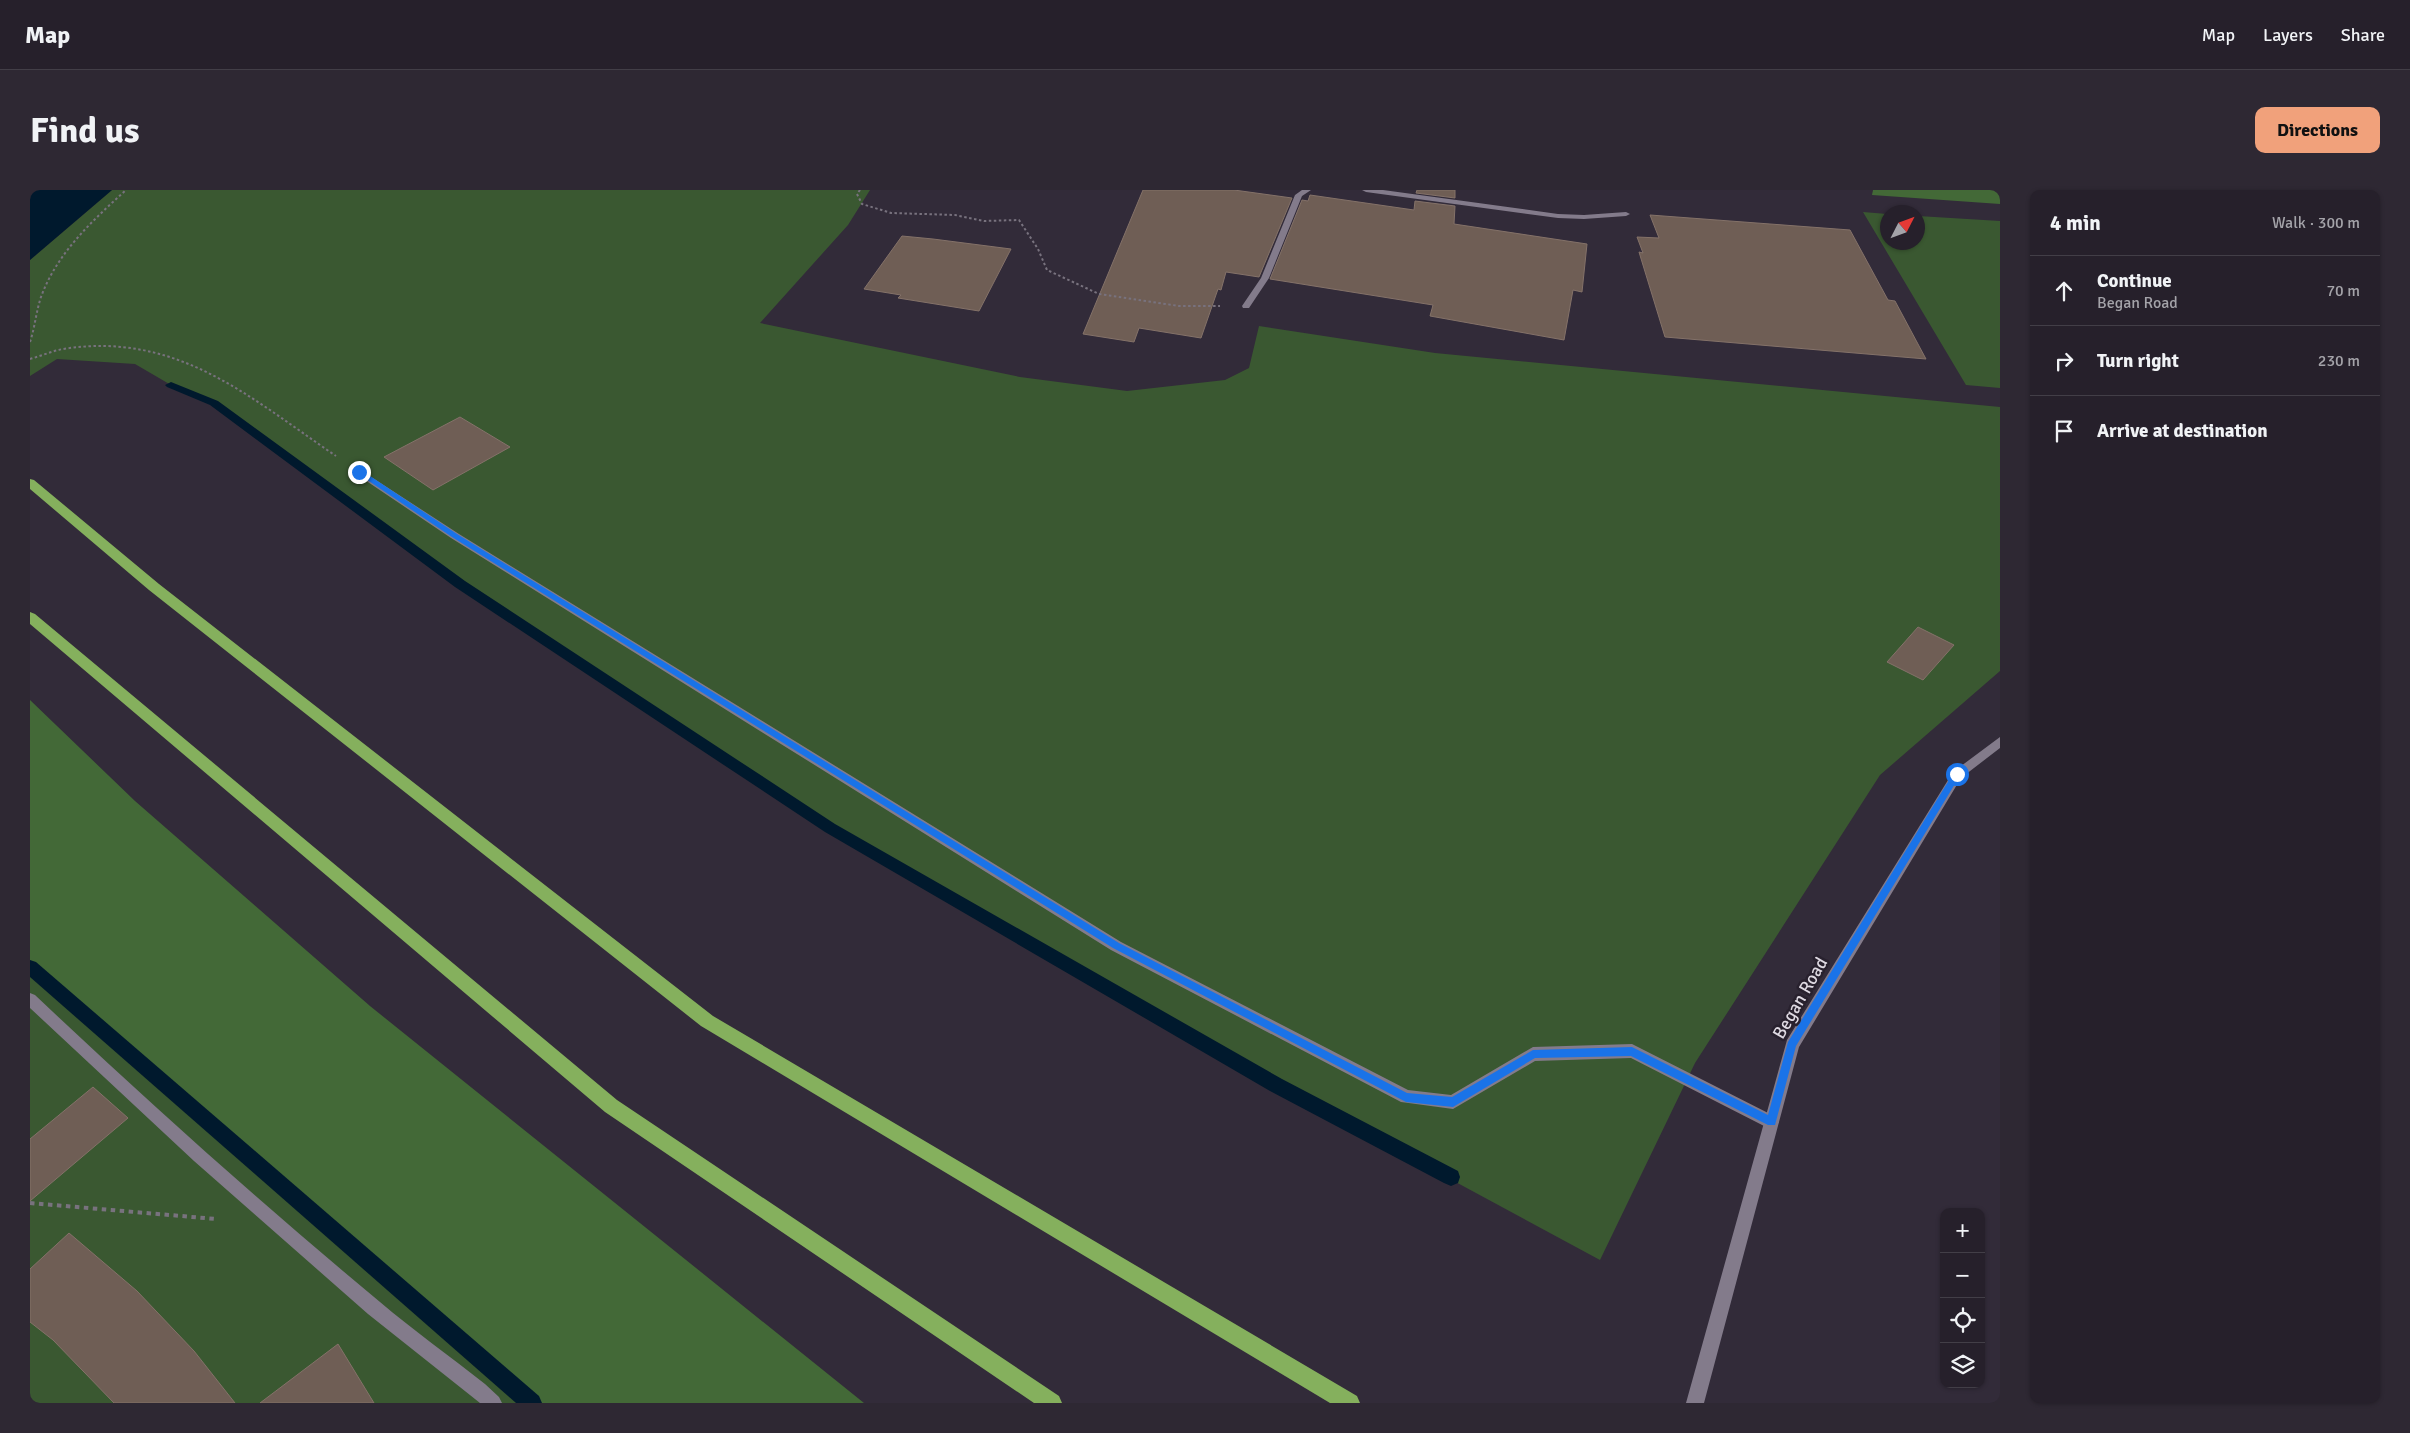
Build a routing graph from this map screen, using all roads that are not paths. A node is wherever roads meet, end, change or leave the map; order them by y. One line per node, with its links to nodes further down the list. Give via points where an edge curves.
1 (1307, 190): 4 (street, via 1299,195 1265,278)
2 (1366, 190): 3 (street, via 1558,216)
3 (1626, 214)
4 (1246, 306)
5 (359, 472): 10 (street, via 455,536 1116,946 1406,1097 1453,1102 1533,1054 1632,1052)
6 (33, 486): 13 (highway, via 154,587 707,1021)
7 (30, 616): 12 (highway, via 611,1106)
8 (2000, 742): 10 (street, Began Road, via 1957,774 1792,1045)
9 (30, 999): 11 (street, via 126,1092 248,1200 409,1338 463,1376)
10 (1771, 1122): 14 (street, Began Road)
11 (493, 1403)
12 (1052, 1403)
13 (1350, 1403)
14 (1695, 1403)

